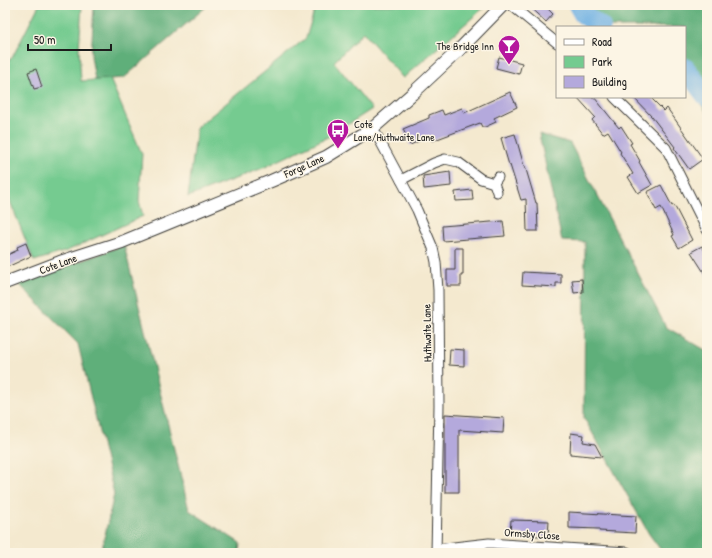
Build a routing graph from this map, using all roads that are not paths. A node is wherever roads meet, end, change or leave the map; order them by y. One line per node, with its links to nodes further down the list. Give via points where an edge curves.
1 (503, 5): 5 (street, Forge Lane, via 459,50)
2 (511, 5): 3 (street)
3 (556, 42)
4 (615, 98): 8 (street, via 666,148)
5 (373, 128): 6 (street, Huthwaite Lane); 9 (street, Forge Lane, via 326,157)
6 (401, 180): 7 (street, via 445,159 458,162 481,179); 11 (street, Huthwaite Lane, via 417,210 436,262 439,406)
7 (497, 184)
8 (707, 230)
9 (111, 246): 10 (street, Cote Lane)
10 (5, 283)
11 (436, 551): 12 (street, Ormsby Close, via 489,543)
12 (627, 552)

